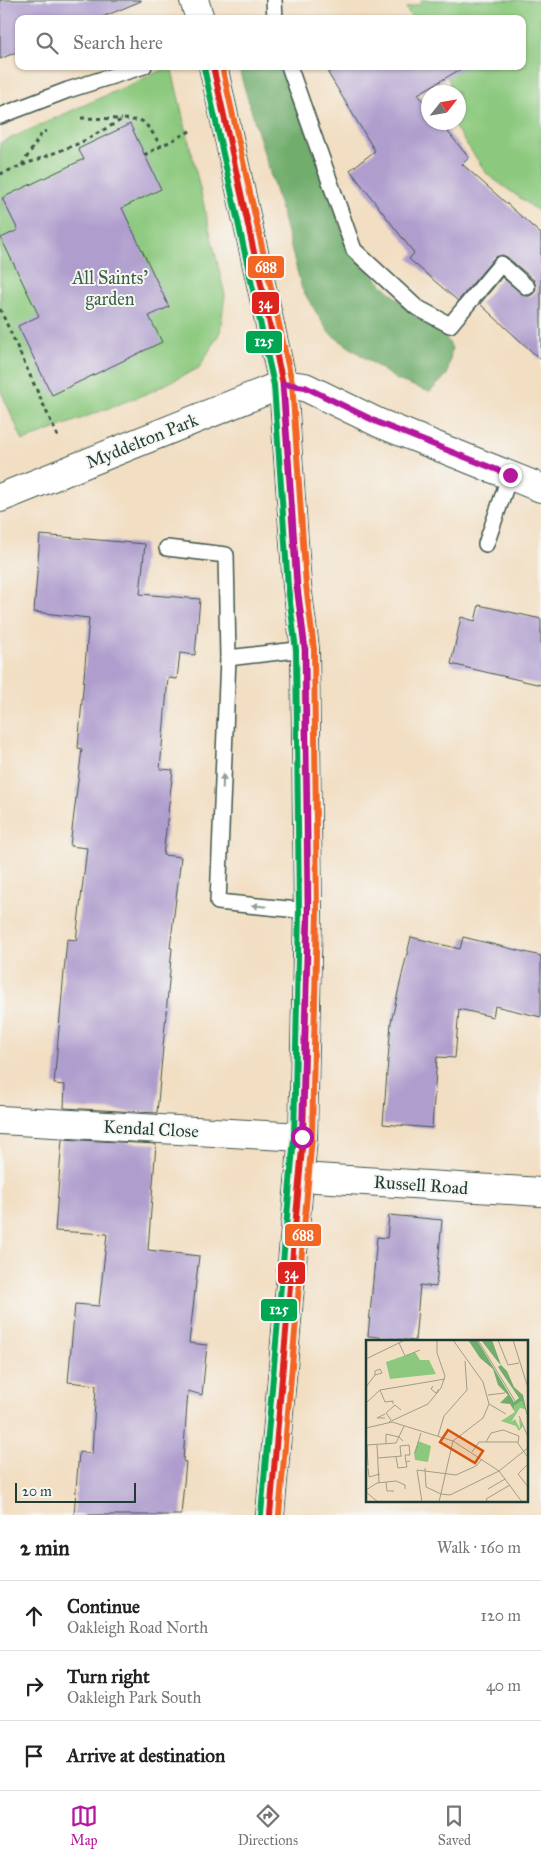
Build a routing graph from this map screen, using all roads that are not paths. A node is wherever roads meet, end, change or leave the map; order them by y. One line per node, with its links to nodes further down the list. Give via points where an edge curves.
1 (194, 0): 3 (main road)
2 (274, 0): 4 (lane)
3 (199, 15)
4 (275, 15)
5 (131, 70): 8 (lane)
6 (214, 70): 10 (main road)
7 (289, 70): 9 (lane, via 354,250 416,307 450,325 501,264)
8 (0, 116)
9 (527, 287)
10 (283, 384): 11 (main road, via 305,387 379,423); 13 (main road, Myddelton Park); 16 (main road, via 297,586)
11 (510, 475): 12 (main road); 14 (lane)
12 (541, 488)
13 (0, 498)
14 (486, 544)
15 (167, 548): 17 (lane, via 226,555)
16 (305, 649): 17 (lane); 18 (main road)
17 (228, 658): 18 (lane, one-way to 17, via 218,902)
18 (308, 911): 20 (main road)
19 (0, 1120): 20 (main road, Kendal Close)
20 (302, 1137): 21 (main road)
21 (300, 1177): 22 (main road, Russell Road); 23 (main road)
22 (541, 1192)
23 (270, 1515)

